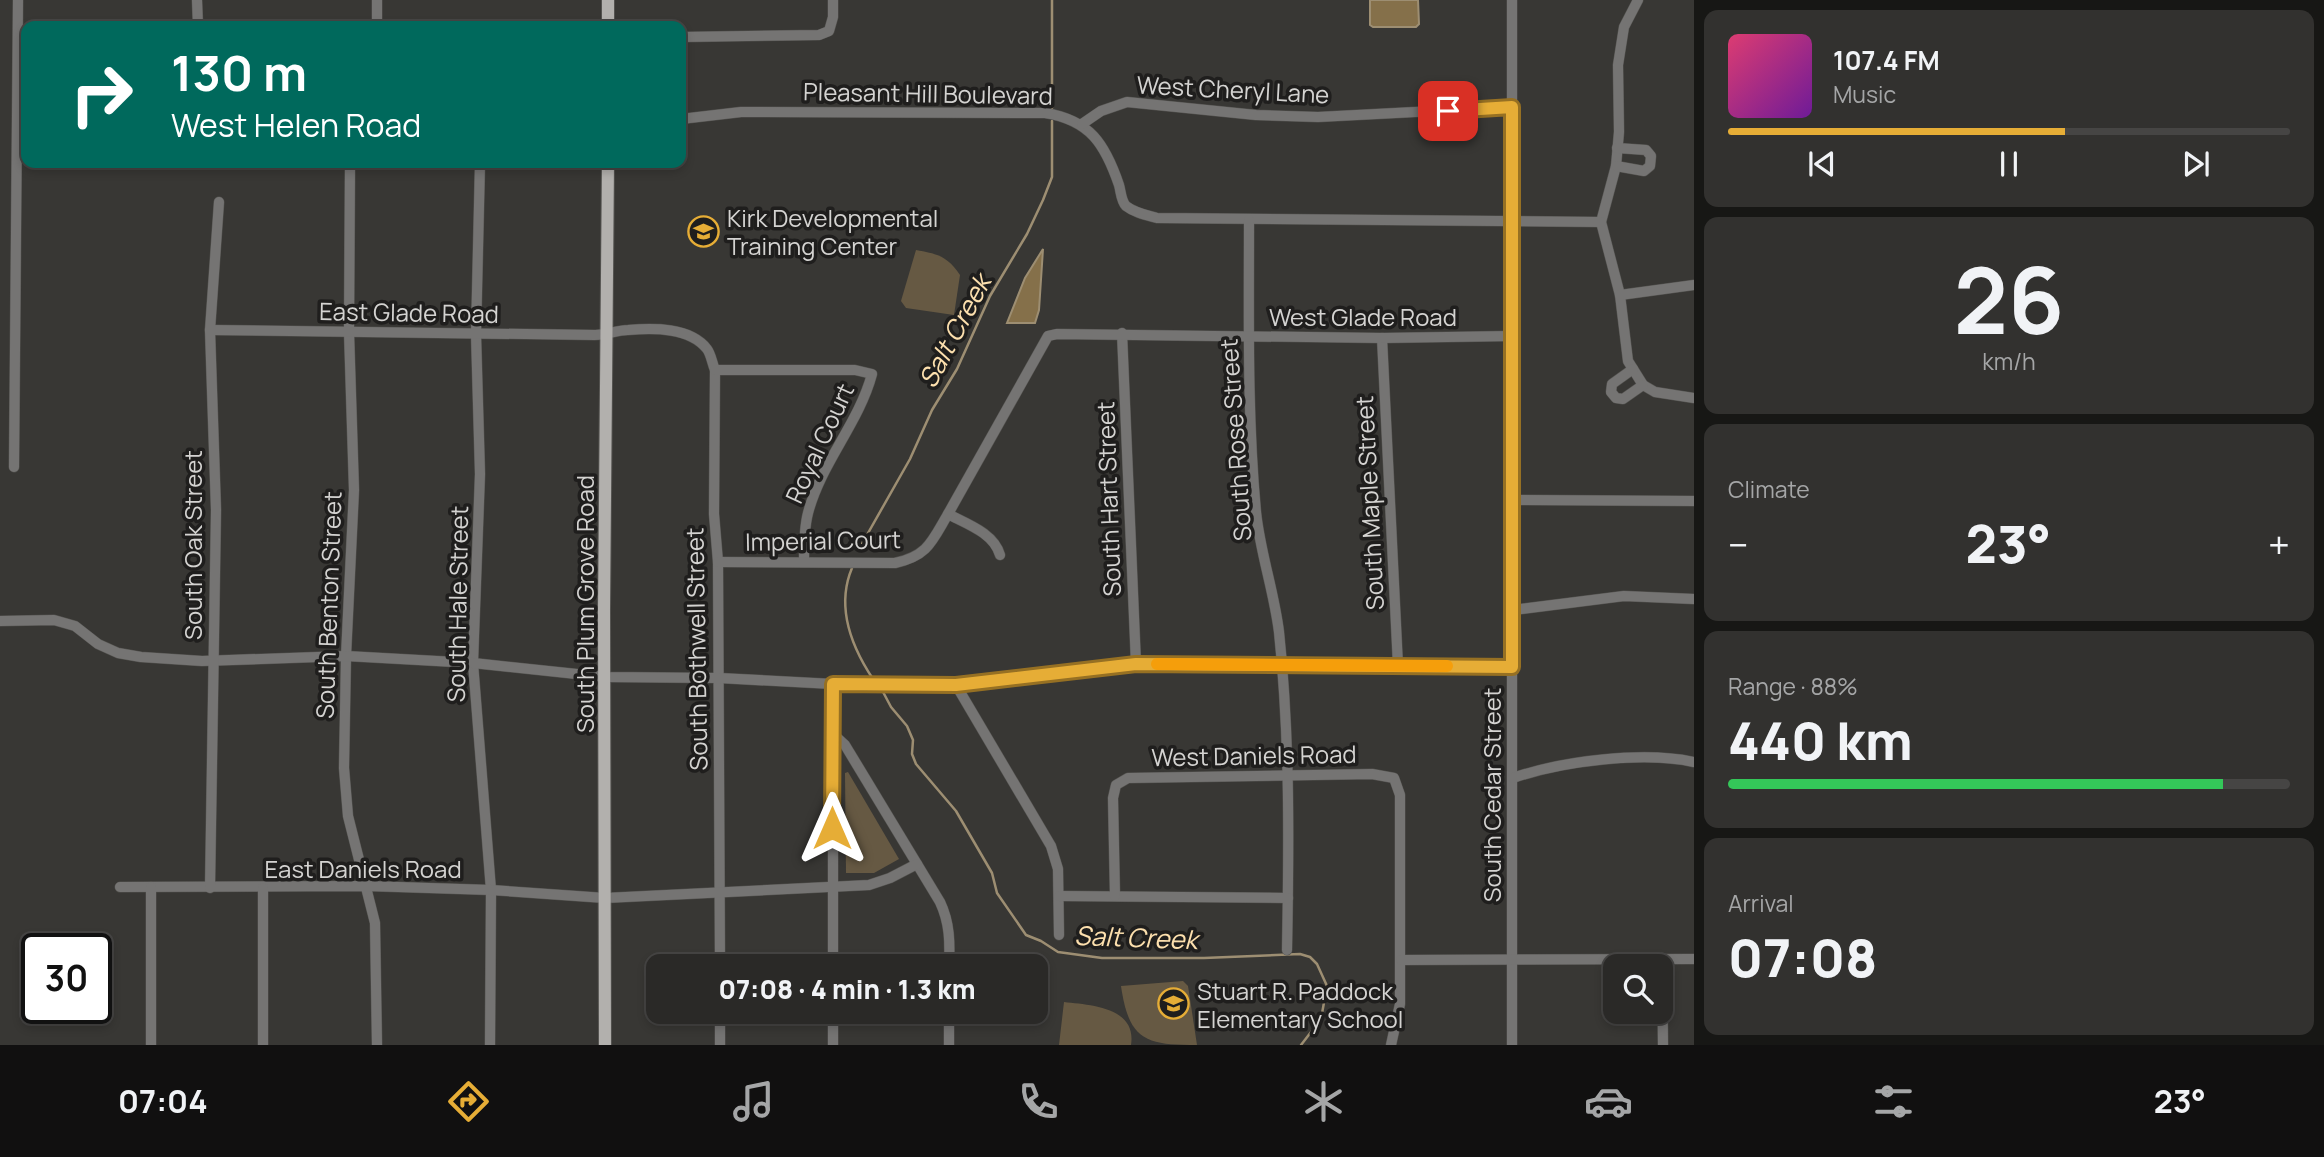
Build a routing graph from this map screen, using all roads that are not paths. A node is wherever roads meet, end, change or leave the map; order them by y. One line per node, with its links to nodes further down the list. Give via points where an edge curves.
1 (18, 0): 39 (street)
2 (197, 0): 8 (street)
3 (377, 0): 9 (street)
4 (608, 0): 10 (main road)
5 (833, 0): 11 (street, via 829,31 819,35)
6 (1512, 0): 12 (street, South Cedar Street)
7 (1638, 0): 15 (street, via 1624,27 1618,65)
8 (198, 21)
9 (377, 21)
10 (608, 21)
11 (686, 37)
12 (1512, 107): 14 (street, West Cheryl Lane, via 1318,117 1127,102); 22 (street, South Cedar Street)
13 (686, 118): 14 (street, Pleasant Hill Boulevard, via 741,112 999,112 1062,115)
14 (1082, 124): 21 (street, Pleasant Hill Boulevard, via 1103,147 1120,207 1157,218)
15 (1617, 148): 16 (street); 16 (street, via 1646,150 1651,156 1644,171)
16 (1616, 166): 23 (street)
17 (350, 168): 27 (street, South Benton Street)
18 (480, 168): 29 (street, South Hale Street)
19 (608, 168): 30 (main road, South Plum Grove Road)
20 (219, 202): 26 (street, South Oak Street)
21 (1249, 219): 22 (street, Pleasant Hill Boulevard); 33 (street, South Rose Street)
22 (1512, 220): 23 (street, Pleasant Hill Boulevard); 31 (street, South Cedar Street)
23 (1601, 222): 25 (street)
24 (1694, 285): 25 (street)
25 (1620, 295): 35 (street, via 1628,361)
26 (210, 330): 27 (street, East Glade Road); 50 (street, South Oak Street, via 216,510)
27 (349, 332): 29 (street, East Glade Road); 49 (street, South Benton Street, via 354,490)
28 (1122, 333): 32 (street, West Glade Road); 33 (street, West Glade Road); 52 (street, South Hart Street)
29 (475, 334): 30 (street, East Glade Road); 51 (street, South Hale Street, via 480,474)
30 (607, 335): 36 (street, via 626,330 678,332 695,338 708,350); 56 (main road, South Plum Grove Road)
31 (1512, 336): 34 (street, West Glade Road); 40 (street, South Cedar Street)
32 (1048, 337): 42 (street, Imperial Court)
33 (1248, 337): 34 (street, West Glade Road); 53 (street, South Rose Street, via 1256,513)
34 (1382, 338): 54 (street, South Maple Street)
35 (1633, 369): 37 (street); 37 (street, via 1612,384 1611,392 1623,399)
36 (715, 370): 44 (street, South Bothwell Street); 45 (street, Royal Court, via 855,370 872,374 807,514)
37 (1643, 385): 38 (street, via 1655,392)
38 (1694, 398)
39 (14, 467)
40 (1512, 500): 41 (street); 47 (street, South Cedar Street)
41 (1694, 501)
42 (948, 514): 43 (street, via 981,531 997,545); 45 (street, Imperial Court, via 915,559)
43 (1000, 555)
44 (718, 562): 45 (street, Imperial Court); 57 (street, South Bothwell Street)
45 (804, 562)
46 (1694, 599): 47 (street, via 1624,596)
47 (1513, 610): 55 (street, South Cedar Street)
48 (0, 621): 50 (street, via 54,620 75,626 118,653)
49 (346, 656): 50 (street); 51 (street); 66 (street, South Benton Street, via 346,806)
50 (212, 660): 69 (street, South Oak Street)
51 (473, 663): 56 (street); 71 (street, South Hale Street)
52 (1136, 664): 53 (street); 59 (street)
53 (1282, 664): 54 (street); 62 (street, South Rose Street)
54 (1398, 666): 55 (street)
55 (1512, 667): 63 (street, South Cedar Street)
56 (605, 677): 57 (street); 75 (main road, South Plum Grove Road)
57 (719, 678): 58 (street); 72 (street, South Bothwell Street)
58 (833, 684): 59 (street); 60 (street)
59 (956, 685): 73 (street, via 1051,846)
60 (833, 734): 64 (street, via 845,745); 65 (street)
61 (1694, 762): 63 (street, via 1675,758 1614,760 1540,769)
62 (1287, 775): 74 (street, West Daniels Road, via 1128,778 1116,785); 76 (street, South Rose Street); 86 (street, West Daniels Road, via 1394,778 1400,795)
63 (1513, 778): 82 (street, South Cedar Street)
64 (917, 864): 65 (street, via 880,883); 81 (street, via 946,916)
65 (832, 885): 72 (street); 80 (street)
66 (367, 886): 70 (street, East Daniels Road); 71 (street, East Daniels Road); 93 (street, South Benton Street, via 375,923)
67 (120, 887): 68 (street, East Daniels Road)
68 (151, 887): 69 (street, East Daniels Road); 91 (street)
69 (210, 888): 70 (street, East Daniels Road)
70 (263, 888): 92 (street)
71 (491, 890): 75 (street, East Daniels Road); 94 (street, South Hale Street)
72 (720, 893): 75 (street); 79 (street, South Bothwell Street)
73 (1059, 896): 74 (street); 77 (street)
74 (1115, 896): 76 (street)
75 (605, 898): 95 (main road, South Plum Grove Road)
76 (1288, 898): 78 (street, South Rose Street)
77 (1059, 935)
78 (1287, 950)
79 (720, 954)
80 (832, 954)
81 (950, 954)
82 (1511, 958): 83 (street); 86 (street); 100 (street, South Cedar Street)
83 (1603, 958)
84 (1673, 958): 85 (street)
85 (1694, 959)
86 (1401, 960): 99 (street, via 1400,1004)
87 (720, 1024): 96 (street)
88 (833, 1024): 97 (street)
89 (949, 1024): 98 (street)
90 (1663, 1024): 101 (street)
91 (151, 1045)
92 (263, 1045)
93 (377, 1045)
94 (491, 1045)
95 (605, 1045)
96 (720, 1045)
97 (833, 1045)
98 (949, 1045)
99 (1391, 1045)
100 (1512, 1045)
101 (1663, 1045)

